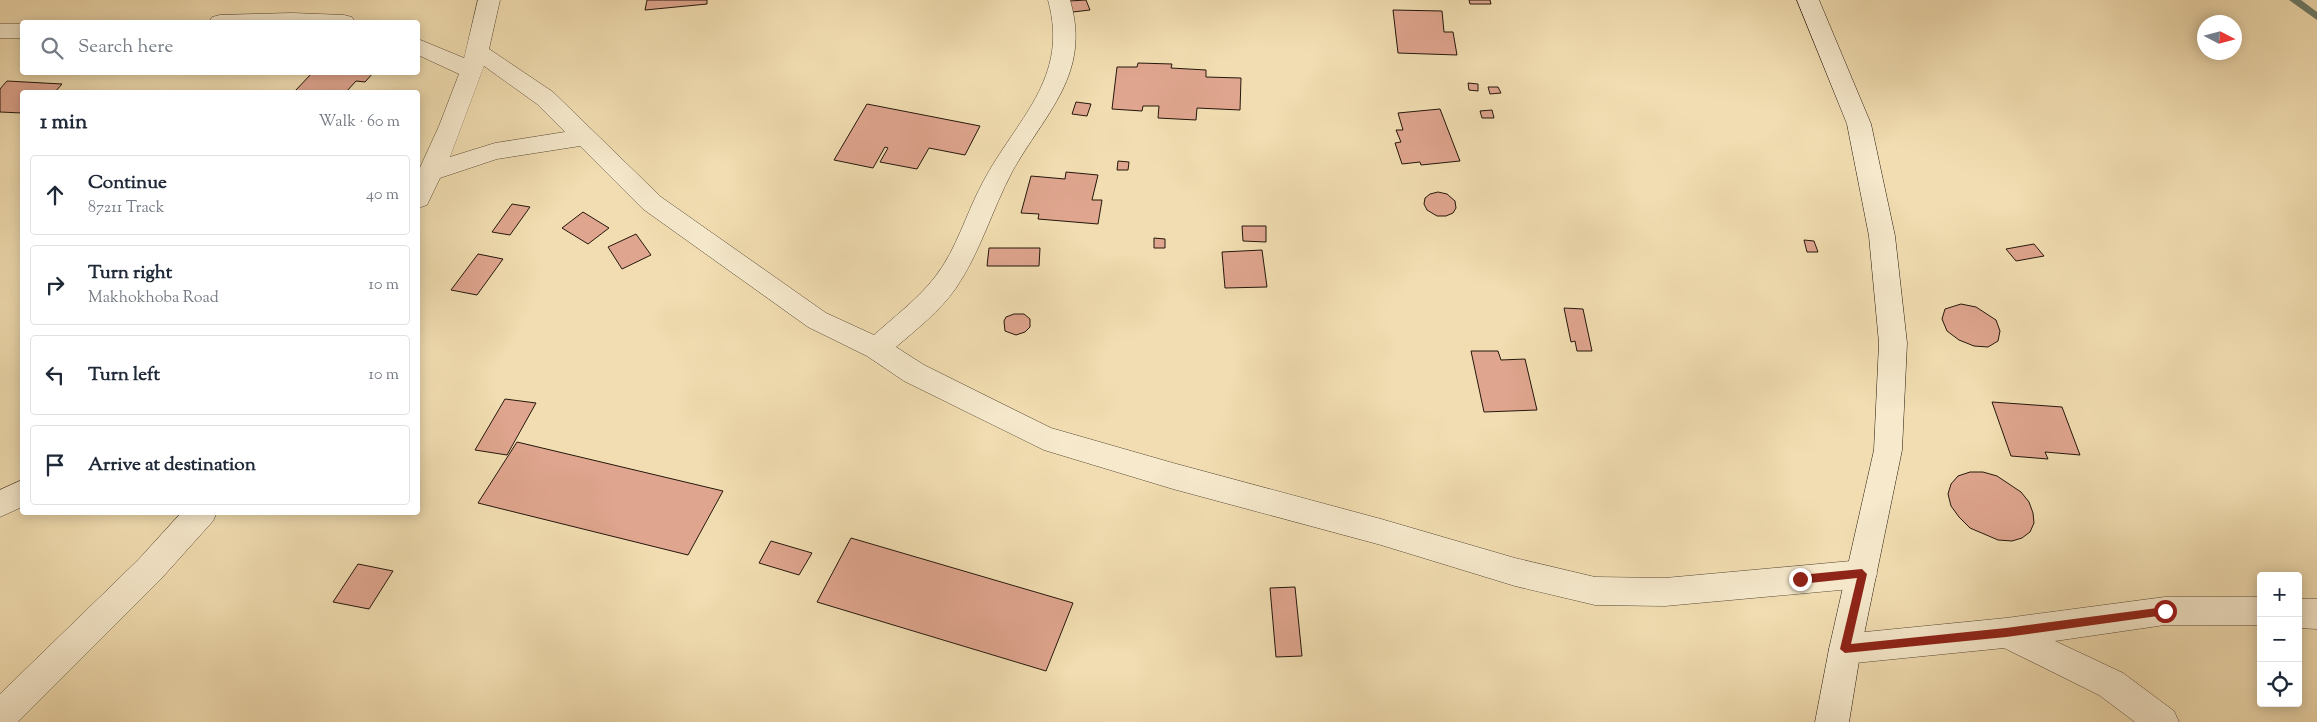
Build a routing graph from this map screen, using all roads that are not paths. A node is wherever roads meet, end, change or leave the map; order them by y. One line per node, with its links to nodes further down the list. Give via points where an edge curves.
1 (489, 0): 7 (street)
2 (1058, 0): 11 (street, via 1066,39 1052,91 1001,170 945,282)
3 (1808, 0): 15 (street, via 1859,124 1882,236 1892,334 1888,450)
4 (0, 31): 5 (street)
5 (20, 31)
6 (420, 47): 7 (street)
7 (475, 62): 8 (street, via 545,98); 9 (street)
8 (586, 137): 9 (street, via 494,151); 11 (street, via 652,203 719,252 817,320)
9 (430, 172): 10 (street)
10 (420, 194)
11 (877, 348): 15 (street, via 914,373 1044,438 1516,572 1595,591 1665,592)
12 (20, 495): 13 (street)
13 (0, 504)
14 (199, 515): 21 (street)
15 (1862, 574): 20 (street)
16 (2257, 611): 19 (street, via 2165,611)
17 (2302, 613): 18 (street)
18 (2317, 614)
19 (2006, 633): 20 (street); 23 (street, via 2111,684)
20 (1845, 649): 22 (street)
21 (0, 716)
22 (1832, 722)
23 (2162, 722)

